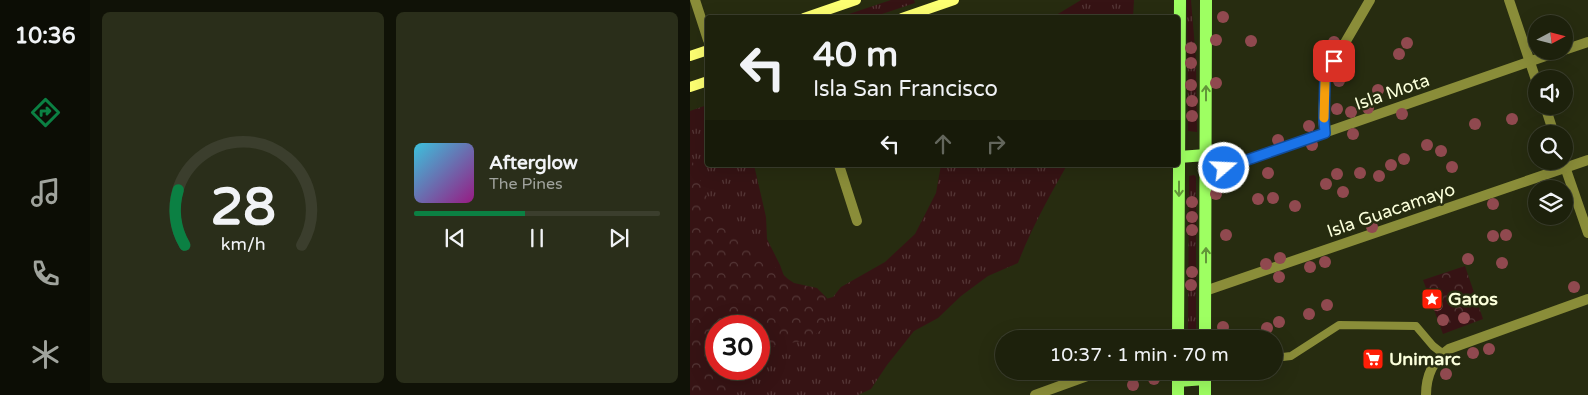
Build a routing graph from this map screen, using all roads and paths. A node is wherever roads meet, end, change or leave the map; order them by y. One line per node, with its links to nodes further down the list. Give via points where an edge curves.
1 (695, 0): 12 (street)
2 (856, 0): 9 (main road)
3 (954, 0): 8 (main road)
4 (1180, 0): 11 (main road)
5 (1206, 0): 23 (main road, one-way to 5)
6 (1370, 0): 22 (street, via 1325,77)
7 (1509, 0): 18 (street)
8 (942, 2): 10 (main road)
9 (813, 15)
10 (910, 15)
11 (1180, 15)
12 (705, 31)
13 (1588, 42): 14 (street)
14 (1573, 47)
15 (705, 51): 16 (main road)
16 (690, 56)
17 (1535, 60): 18 (street, Isla Mota)
18 (1530, 62): 19 (street); 22 (street, Isla Mota)
19 (1533, 70)
20 (705, 82): 21 (main road)
21 (690, 87)
22 (1325, 133): 31 (street, Isla Mota)
23 (1206, 154): 24 (main road); 31 (main road)
24 (1180, 157)
25 (1588, 160): 26 (street, Isla Guacamayo)
26 (1573, 163)
27 (839, 167): 32 (street)
28 (1179, 167): 36 (main road, one-way to 36)
29 (1550, 170): 34 (street, Isla Guacamayo)
30 (1566, 170): 33 (street)
31 (1206, 174): 34 (main road, one-way to 31)
32 (857, 222)
33 (1588, 233)
34 (1206, 291): 37 (main road)
35 (1588, 299): 38 (street, via 1456,345)
36 (1178, 330)
37 (1206, 330)
38 (1442, 353): 39 (lane, via 1416,326 1339,325 1291,356); 46 (street, via 1428,375)
39 (1283, 357)
40 (1076, 380): 43 (street)
41 (1178, 380): 44 (main road)
42 (1205, 380): 45 (main road)
43 (1035, 395)
44 (1178, 395)
45 (1205, 395)
46 (1426, 395)

